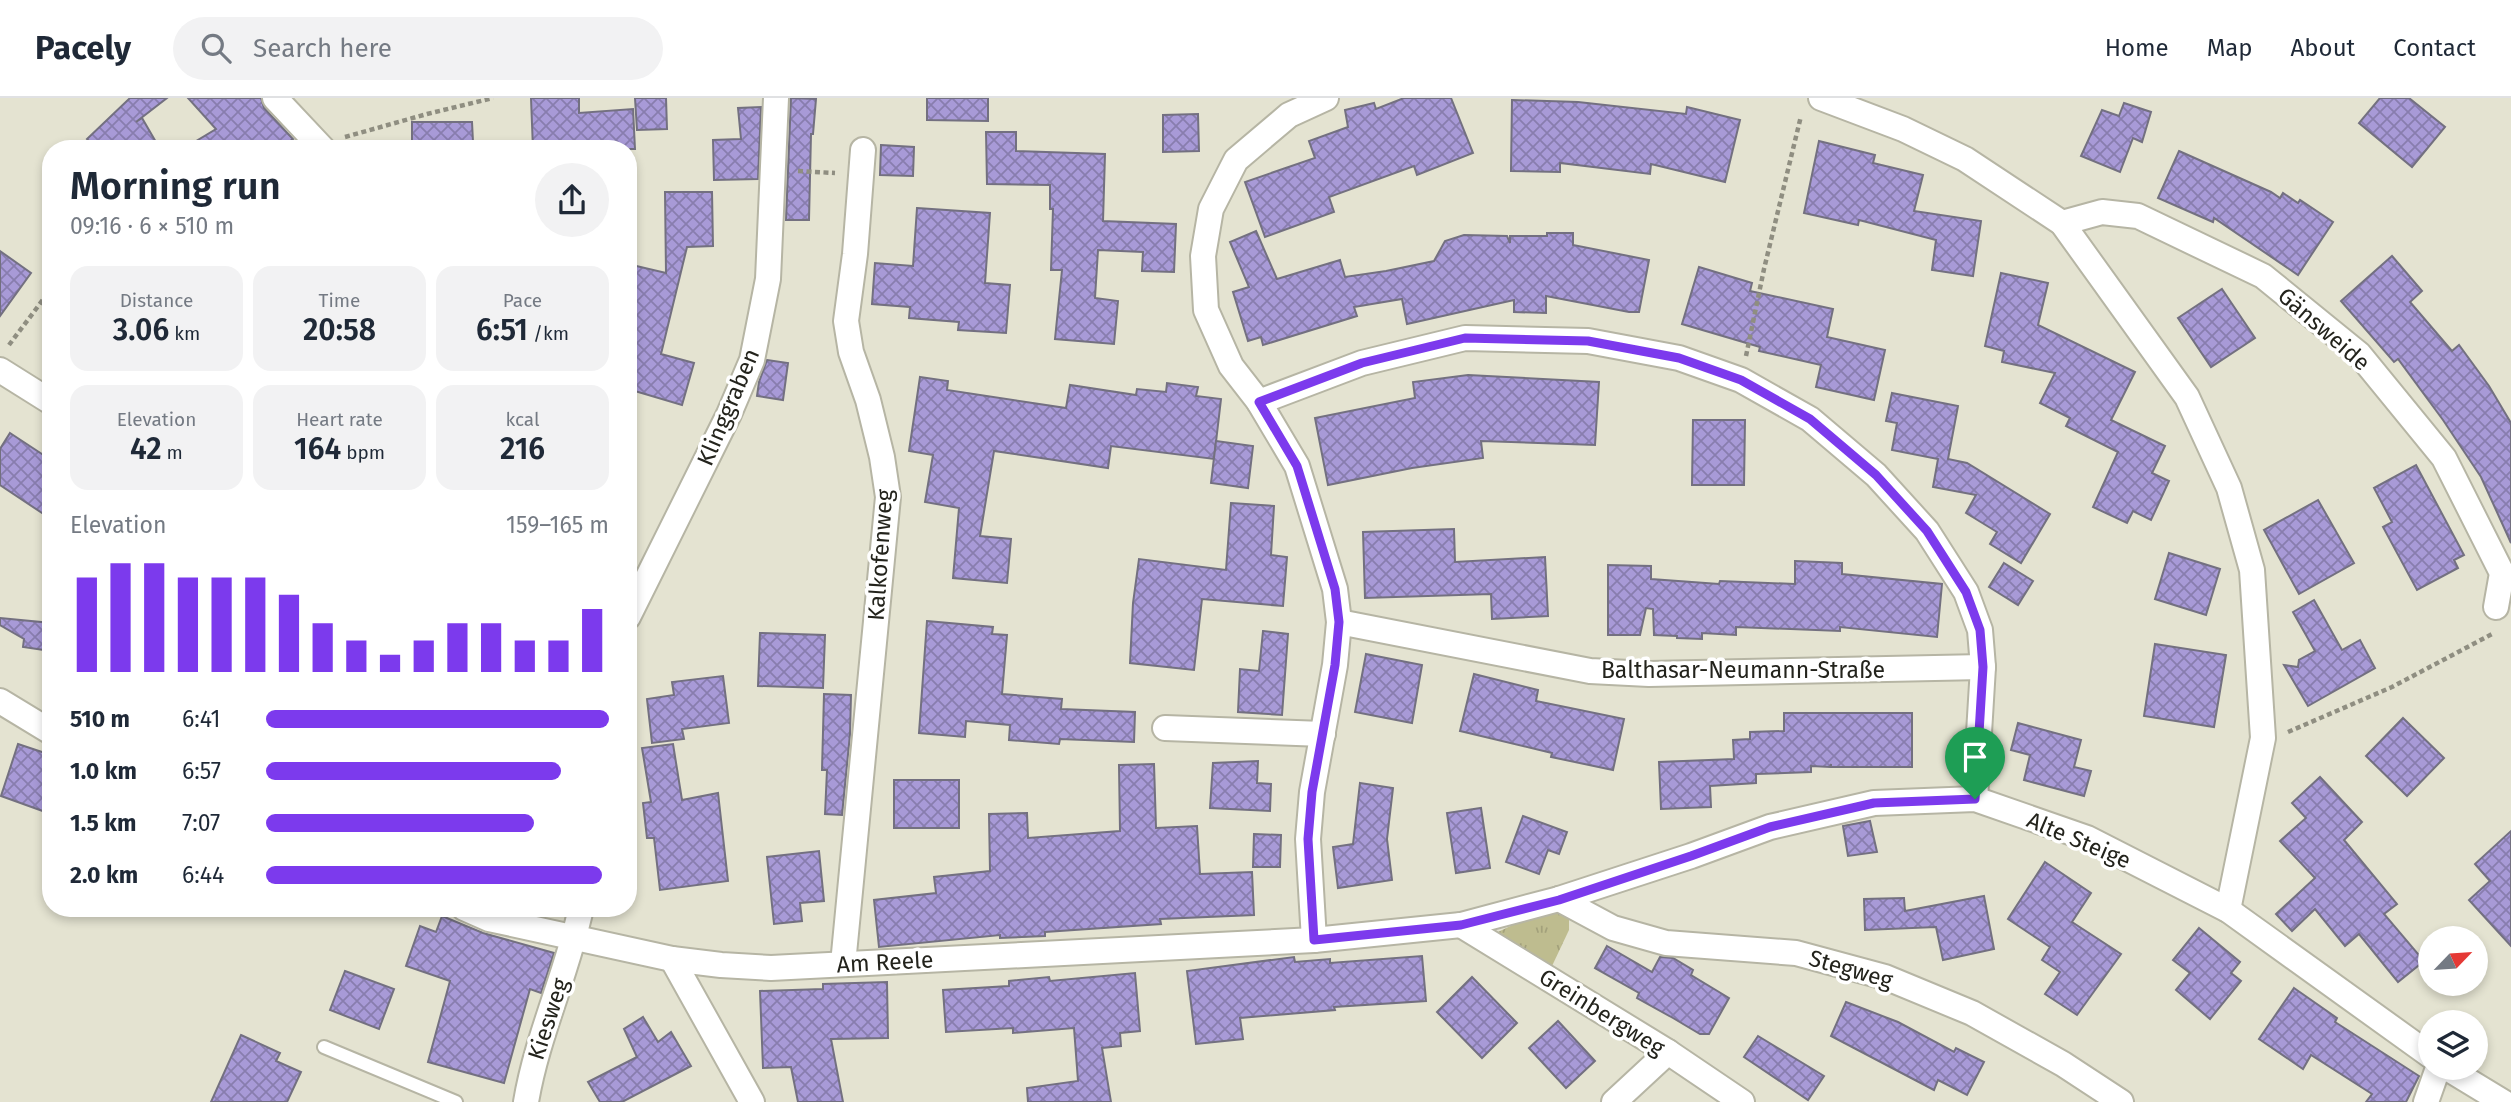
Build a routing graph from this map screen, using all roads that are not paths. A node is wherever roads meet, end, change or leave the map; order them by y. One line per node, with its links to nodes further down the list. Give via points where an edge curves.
1 (275, 98): 5 (street)
2 (776, 98): 11 (street, Klinggraben, via 768,279 752,360)
3 (1326, 98): 10 (street, via 1289,115 1236,160 1211,209 1203,256 1206,310 1231,366)
4 (1821, 98): 7 (street, via 1965,159)
5 (311, 140)
6 (862, 162): 29 (street, Kalkofenweg, via 845,321 882,457 888,497)
7 (2062, 223): 12 (street, Gänsweide, via 2102,212 2138,216 2263,276 2359,354 2444,457 2502,573); 21 (street, via 2187,397 2229,488 2252,570 2263,738)
8 (0, 370): 9 (street)
9 (42, 396)
10 (1259, 402): 13 (street, via 1297,466 1335,589); 14 (street, via 1362,363 1465,338 1588,341 1679,358 1741,380 1810,419 1876,475 1927,531 1966,592 1980,630)
11 (637, 599)
12 (2497, 607)
13 (1339, 622): 14 (street, Balthasar-Neumann-Straße, via 1590,671 1649,674); 18 (street)
14 (1983, 667): 19 (street)
15 (0, 701): 16 (street)
16 (42, 727)
17 (1165, 727): 18 (street)
18 (1323, 734): 27 (street, via 1308,839)
19 (1975, 799): 20 (street, Alte Steige, via 1874,803 1770,827); 21 (street, Alte Steige, via 2087,838)
20 (1559, 900): 25 (street, Alte Steige); 40 (street, Stegweg, via 1613,928 1666,943 1796,953 1885,976 1972,1013)
21 (2228, 910): 31 (street, Alte Steige)
22 (484, 917): 26 (street, Am Reele)
23 (578, 917): 26 (street)
24 (589, 917): 26 (street)
25 (1461, 925): 27 (street, Alte Steige); 32 (street, Greinbergweg)
26 (575, 937): 28 (street, Am Reele); 36 (street, Kiesweg, via 531,1071)
27 (1314, 940): 29 (street, Am Reele)
28 (672, 959): 29 (street, Am Reele, via 771,968); 37 (street)
29 (843, 964)
30 (324, 1047): 35 (lane)
31 (2418, 1047)
32 (1668, 1052): 38 (street); 39 (street, Greinbergweg)
33 (2434, 1080): 41 (street)
34 (2467, 1080): 42 (street)
35 (456, 1102)
36 (526, 1102)
37 (752, 1102)
38 (1614, 1102)
39 (1742, 1102)
40 (2121, 1102)
41 (2426, 1102)
42 (2503, 1102)

